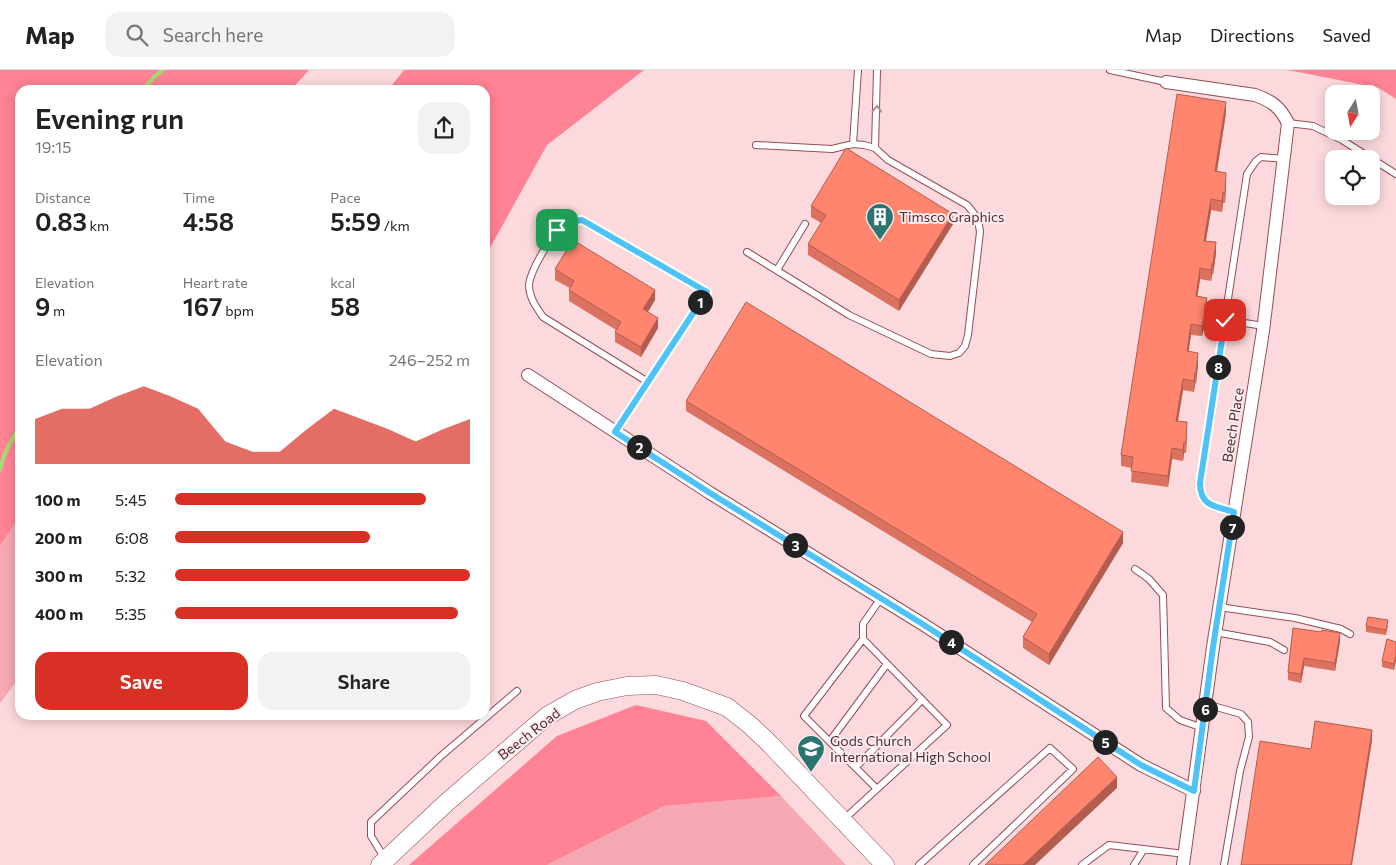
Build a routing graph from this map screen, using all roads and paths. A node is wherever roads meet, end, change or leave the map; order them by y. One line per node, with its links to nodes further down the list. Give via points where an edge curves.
1 (858, 70): 6 (lane)
2 (877, 70): 8 (lane, one-way to 2)
3 (1110, 70): 4 (lane)
4 (1166, 82): 5 (street, via 1255,95 1282,111)
5 (1288, 123): 9 (street, Beech Place); 10 (lane, via 1313,126)
6 (853, 144): 7 (lane, via 832,149); 8 (lane)
7 (756, 145)
8 (875, 148): 13 (lane, via 888,160 967,206 979,221 979,249 965,346 950,356 931,354 849,315)
9 (1285, 158): 14 (lane, via 1261,157 1248,174); 15 (street, Beech Place)
10 (1396, 174)
11 (805, 224): 13 (lane)
12 (747, 252): 13 (lane)
13 (777, 270)
14 (1225, 320): 15 (lane); 19 (lane, via 1200,494 1206,502)
15 (1264, 326): 19 (street, Beech Place)
16 (528, 375): 18 (street)
17 (648, 382): 17 (lane, via 707,292 582,220 568,222 557,230 531,275 529,287 533,302 542,316); 18 (lane)
18 (615, 432): 21 (street)
19 (1234, 512): 22 (street, Beech Place)
20 (1135, 569): 33 (lane, via 1163,595 1166,708 1180,720)
21 (881, 598): 25 (lane, via 863,624); 37 (street, via 1141,765)
22 (1219, 607): 23 (street, Beech Place); 24 (lane, via 1295,618)
23 (1216, 632): 26 (lane, via 1270,642); 30 (street, Beech Place)
24 (1350, 634)
25 (863, 639): 27 (lane); 34 (lane, via 804,716)
26 (1284, 650)
27 (887, 664): 29 (lane); 34 (lane)
28 (517, 691): 31 (lane)
29 (922, 700): 35 (lane); 36 (lane, via 947,725)
30 (1206, 704): 33 (street, Beech Place); 47 (lane, via 1241,714 1248,722 1249,737)
31 (490, 714)
32 (483, 720): 41 (lane, via 371,822 371,836)
33 (1203, 728): 37 (street, Beech Place)
34 (830, 741): 35 (lane)
35 (856, 767): 36 (lane)
36 (877, 789): 38 (lane)
37 (1194, 791): 40 (street, Beech Place)
38 (842, 821): 41 (street, Beech Road, via 770,744 727,707 683,690 656,685 627,686 575,700 547,716); 42 (street, Beech Road)
39 (1144, 849): 40 (lane); 45 (lane, via 1109,845); 46 (lane)
40 (1184, 859)
41 (383, 862)
42 (885, 865)
43 (919, 865): 44 (lane, via 1050,748 1073,769)
44 (973, 865)
45 (1082, 865)
46 (1134, 865)
47 (1224, 865)

